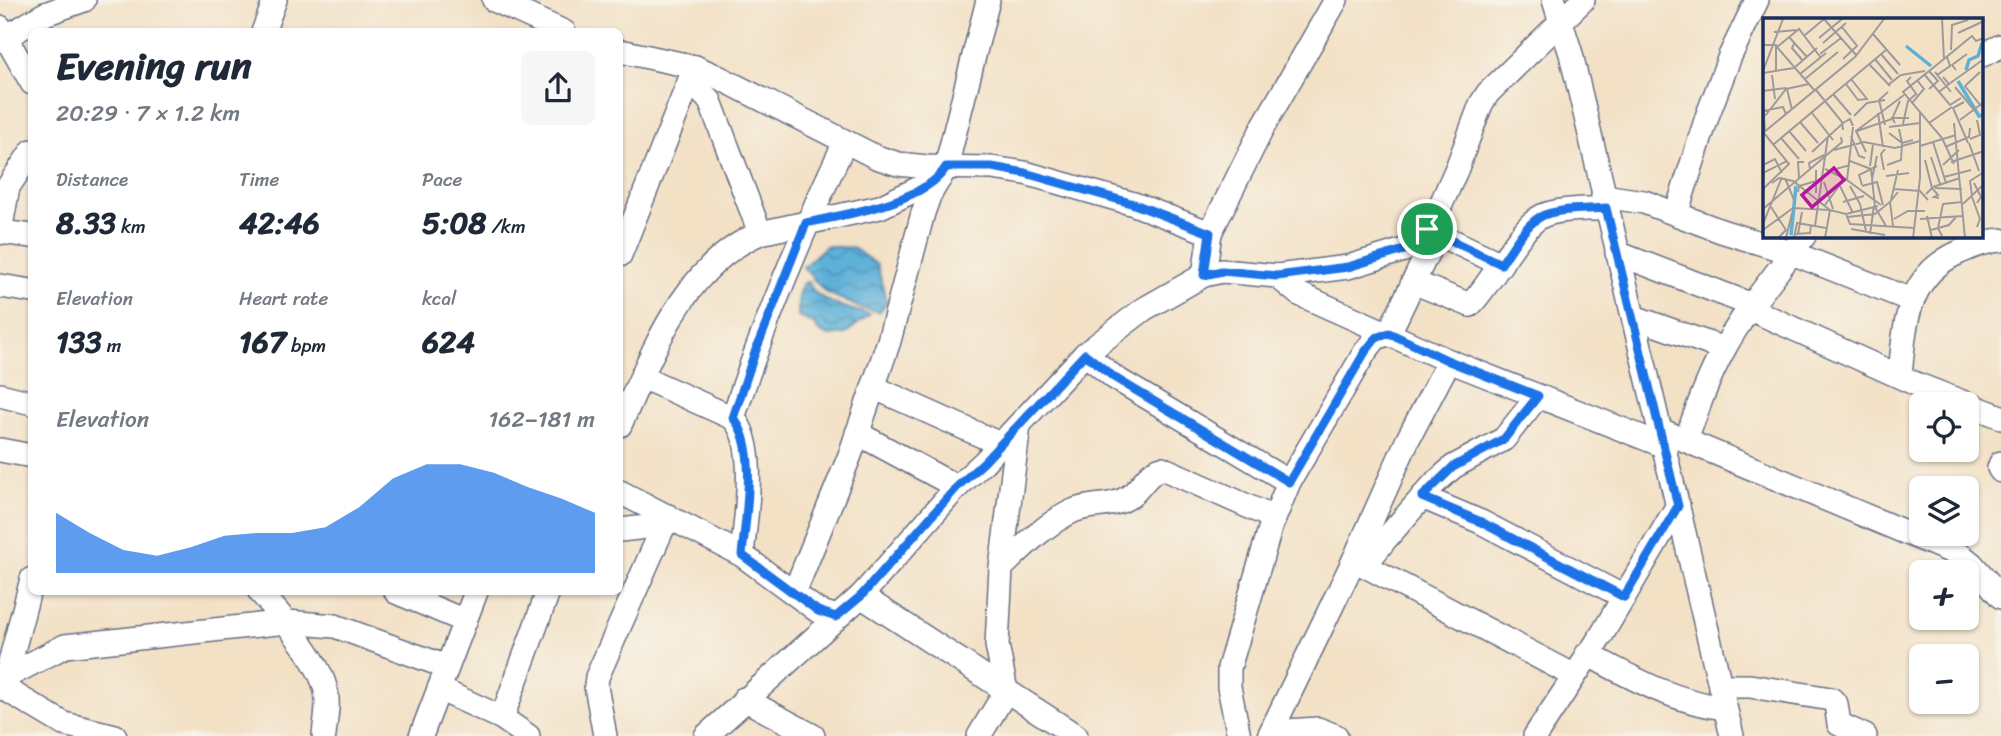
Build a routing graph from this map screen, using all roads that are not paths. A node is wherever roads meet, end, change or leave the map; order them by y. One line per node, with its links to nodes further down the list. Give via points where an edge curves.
1 (84, 0): 13 (street)
2 (275, 0): 11 (street)
3 (495, 0): 9 (street)
4 (988, 0): 21 (street)
5 (1336, 0): 28 (street, via 1264,125)
6 (1554, 0): 10 (street)
7 (1583, 0): 10 (street)
8 (1757, 0): 23 (street, via 1712,102)
9 (523, 7): 12 (street)
10 (1561, 23): 22 (street); 25 (street, via 1499,80 1481,104)
11 (264, 28)
12 (555, 28)
13 (3, 32): 18 (street)
14 (2001, 47): 16 (street)
15 (623, 52): 17 (street)
16 (1983, 55)
17 (693, 74): 19 (street); 27 (street, via 710,101); 32 (street)
18 (28, 76)
19 (845, 142): 21 (street, via 898,164); 24 (street)
20 (28, 158): 26 (street, via 8,187)
21 (943, 173): 24 (street, via 880,207); 28 (street, via 992,167 1025,173 1134,204); 49 (street, via 923,213)
22 (1605, 202): 23 (street, via 1644,202); 33 (street); 34 (street, via 1539,217)
23 (1676, 214): 31 (street, via 1721,231)
24 (806, 223): 27 (street); 55 (street)
25 (1432, 231): 34 (street); 36 (street, via 1404,250 1348,267); 37 (street)
26 (0, 232): 29 (street)
27 (760, 233): 48 (street, via 745,239 702,274 670,317)
28 (1210, 233): 35 (street)
29 (28, 236)
30 (2001, 240): 40 (street, via 1941,260)
31 (1798, 244): 40 (street); 41 (street)
32 (623, 248)
33 (1617, 253): 41 (street); 42 (street)
34 (1501, 264): 37 (street, via 1470,305)
35 (1204, 275): 36 (street, via 1222,271); 45 (street, via 1144,309)
36 (1277, 276): 43 (street, via 1299,294)
37 (1413, 282): 43 (street)
38 (0, 286): 39 (street)
39 (28, 290)
40 (1911, 300): 47 (street)
41 (1752, 305): 44 (street); 47 (street, via 1757,312)
42 (1634, 317): 44 (street); 58 (street)
43 (1389, 333): 46 (street); 65 (street, via 1376,338 1365,352)
44 (1724, 349): 59 (street)
45 (1085, 354): 56 (street); 65 (street, via 1115,378)
46 (1449, 361): 51 (street); 74 (street, via 1408,439)
47 (1900, 375): 53 (street)
48 (642, 377): 54 (street); 55 (street)
49 (873, 387): 57 (street); 60 (street)
50 (0, 395): 52 (street)
51 (1538, 396): 58 (street); 68 (street, via 1504,439 1453,467)
52 (28, 402)
53 (2001, 417)
54 (623, 418)
55 (733, 418): 73 (street, via 743,433 748,465)
56 (1019, 425): 60 (street); 75 (street)
57 (857, 433): 66 (street); 77 (street)
58 (1660, 437): 59 (street); 69 (street)
59 (1686, 440): 76 (street)
60 (1000, 444): 66 (street)
61 (0, 450): 62 (street)
62 (28, 455)
63 (2001, 463): 64 (street)
64 (2001, 471)
65 (1289, 482): 70 (street)
66 (957, 487): 83 (street)
67 (623, 494): 71 (street)
68 (1422, 497): 74 (street); 84 (street, via 1481,522)
69 (1678, 506): 84 (street); 95 (street)
70 (1274, 518): 75 (street, via 1170,470 1156,469 1130,496 1075,510 1043,529); 109 (street, via 1229,668)
71 (667, 521): 72 (street); 73 (street); 104 (street, via 597,677)
72 (623, 529)
73 (742, 555): 77 (street)
74 (1360, 563): 91 (street); 99 (street)
75 (1001, 568): 94 (street, via 997,645)
76 (1990, 571): 85 (street)
77 (794, 593): 86 (street, via 818,611)
78 (28, 594): 92 (street)
79 (263, 595): 88 (street)
80 (403, 595): 87 (street)
81 (475, 595): 87 (street)
82 (547, 595): 97 (street)
83 (861, 596): 86 (street); 94 (street)
84 (1624, 597): 89 (street)
85 (2001, 597)
86 (836, 617): 96 (street)
87 (464, 621): 90 (street)
88 (287, 622): 90 (street, via 335,626); 92 (street, via 65,646); 101 (street, via 325,687)
89 (1587, 654): 91 (street); 95 (street, via 1674,697 1698,704)
90 (447, 667): 93 (street)
91 (1573, 675): 111 (street)
92 (3, 688): 98 (street)
93 (439, 689): 97 (street); 102 (street)
94 (1006, 691): 107 (street); 108 (street)
95 (1723, 697): 112 (street); 113 (street, via 1750,686 1831,699 1839,724)
96 (744, 699): 105 (street); 106 (street)
97 (502, 718): 103 (street)
98 (60, 730): 100 (street)
99 (1270, 734): 110 (street, via 1318,729)
100 (115, 736)
101 (324, 736)
102 (421, 736)
103 (528, 736)
104 (604, 736)
105 (706, 736)
106 (813, 736)
107 (979, 736)
108 (1076, 736)
109 (1239, 736)
110 (1336, 736)
111 (1535, 736)
112 (1732, 736)
113 (1865, 736)

